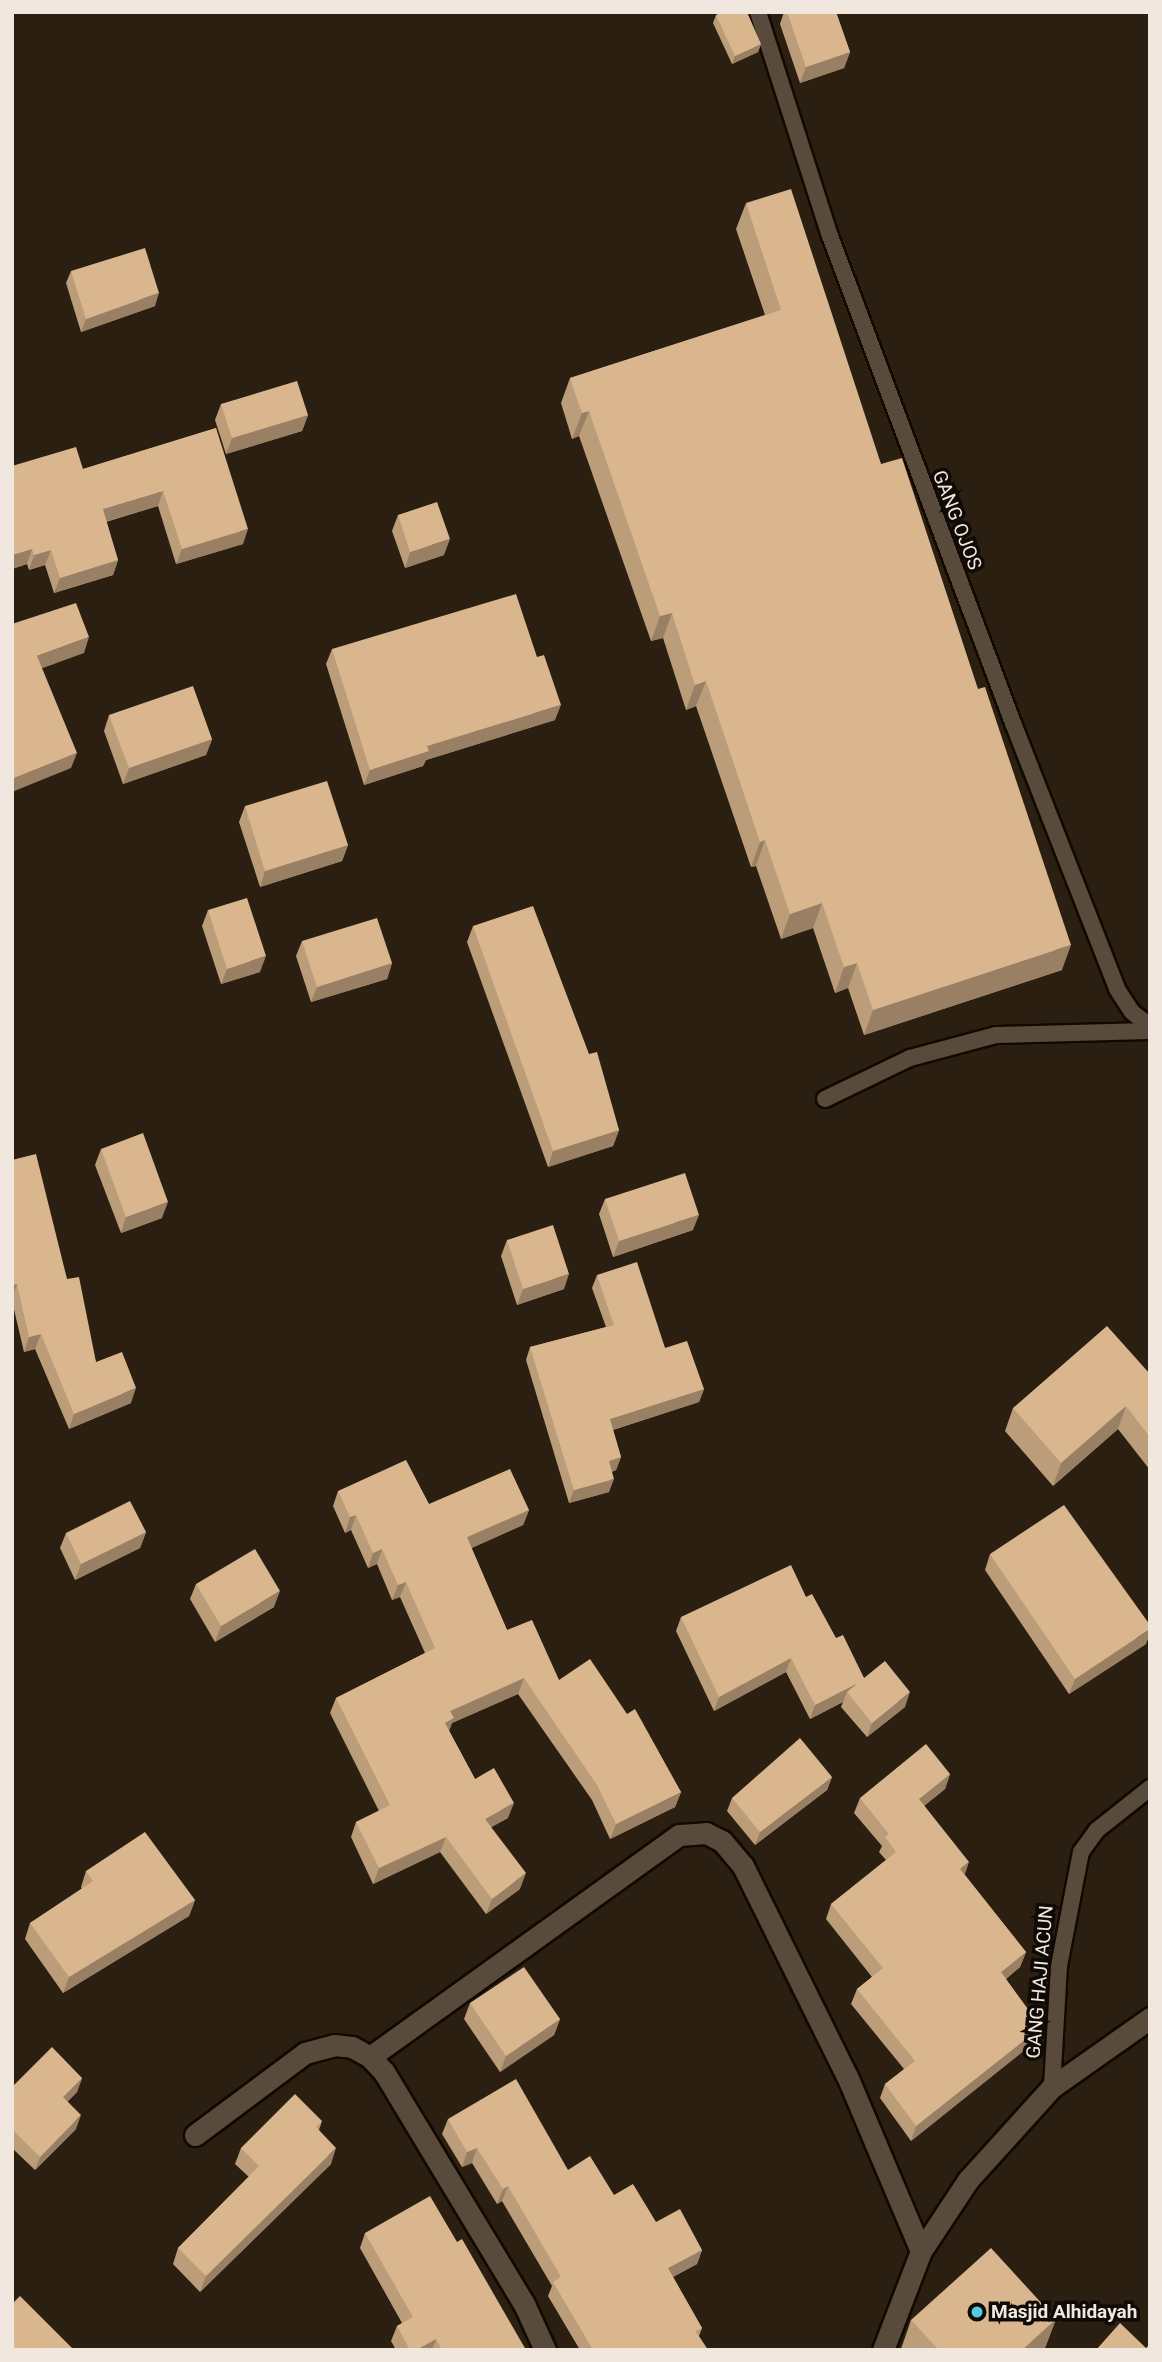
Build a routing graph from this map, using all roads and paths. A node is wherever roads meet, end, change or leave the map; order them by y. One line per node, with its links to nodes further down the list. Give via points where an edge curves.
1 (758, 12): 2 (lane, GANG OJOS, via 830,236 1008,710 1117,989 1132,1012)
2 (1150, 1026)
3 (1150, 1031): 4 (lane, via 996,1035 910,1058)
4 (825, 1099)
5 (1150, 1787): 8 (lane, GANG HAJI ACUN, via 1097,1830 1081,1852 1059,1966)
6 (1150, 2018): 8 (street)
7 (370, 2057): 9 (street, via 352,2047 334,2045 305,2053); 10 (street, via 679,1835 706,1833 722,1841 743,1866 847,2076); 11 (street, via 384,2072 524,2304)
8 (1052, 2087): 10 (street, via 968,2180)
9 (195, 2135)
10 (921, 2251): 12 (street)
11 (545, 2350)
12 (883, 2350)

